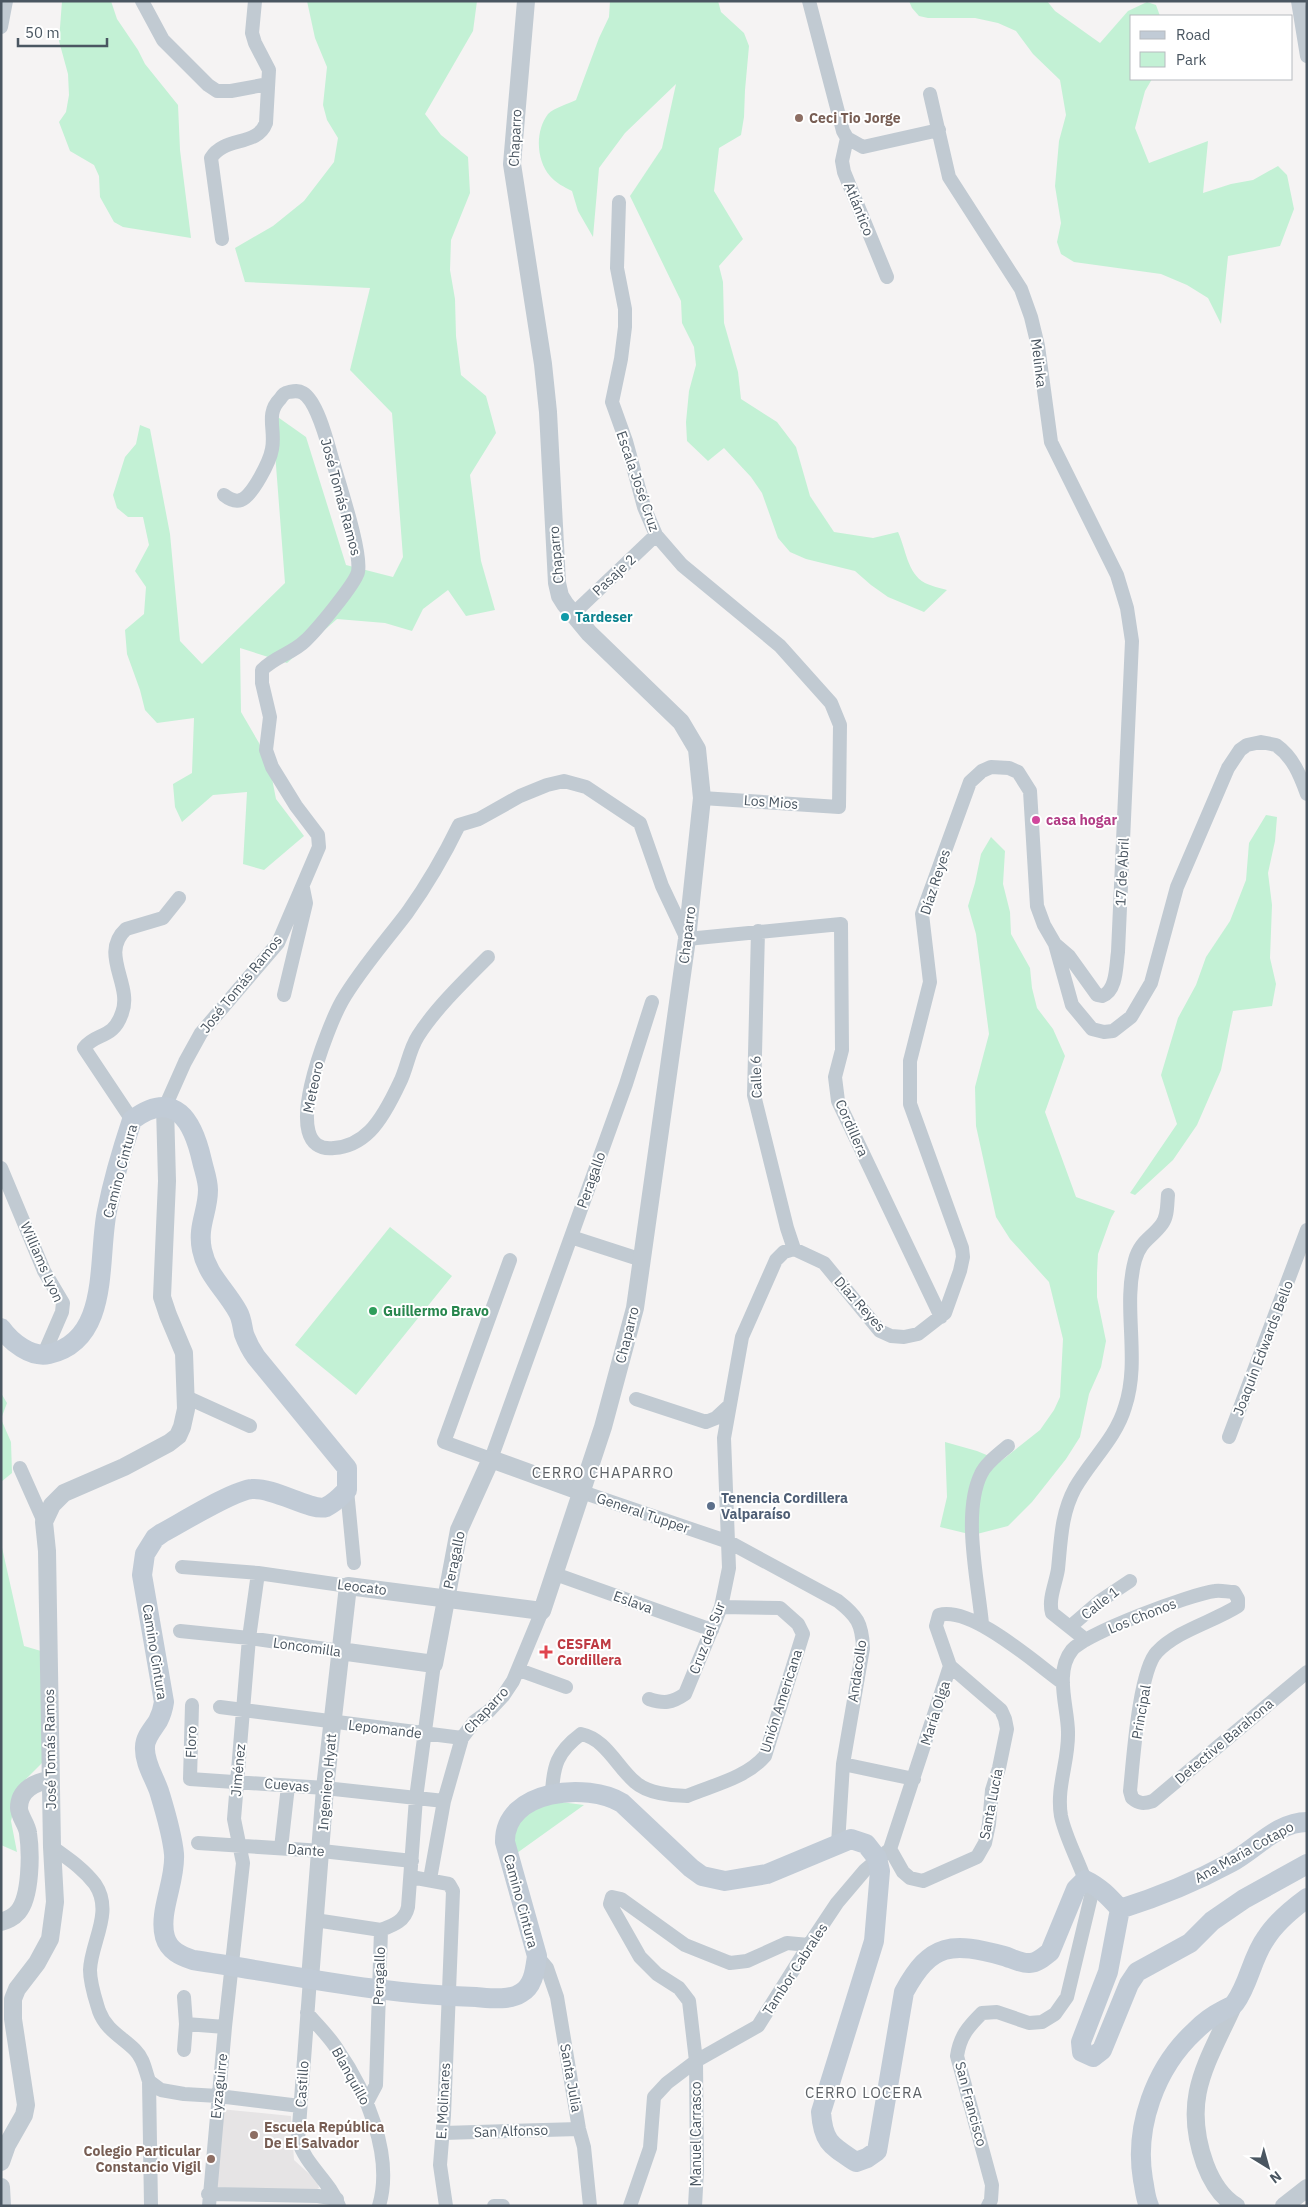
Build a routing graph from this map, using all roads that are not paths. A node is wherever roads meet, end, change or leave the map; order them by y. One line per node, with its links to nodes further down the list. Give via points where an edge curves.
1 (6, 1): 7 (street)
2 (142, 1): 10 (street, via 163,40 217,91)
3 (255, 1): 10 (street, via 252,33 269,70)
4 (526, 1): 19 (street, Chaparro, via 512,164 543,364 557,584 560,596)
5 (809, 1): 13 (street)
6 (1298, 1): 8 (street)
7 (1, 26)
8 (1306, 54): 9 (street)
9 (1293, 56)
10 (268, 84): 15 (street, via 263,131 216,149 211,158)
11 (930, 94): 12 (street, Melinka)
12 (939, 130): 13 (street, via 863,147); 20 (street, Melinka, via 950,177 1021,289 1038,346 1051,442 1117,575)
13 (847, 138): 16 (street, Atlántico, via 842,161 844,172)
14 (619, 202): 18 (street, Escala José Cruz, via 617,268 625,327 612,402 644,507)
15 (222, 239)
16 (887, 277)
17 (224, 495): 24 (street, José Tomás Ramos, via 233,501 242,500 249,493 262,474 272,449 270,422 274,405 285,393 296,391 305,394 324,432 358,558 358,572 304,643 262,670 270,717 266,750 272,767 318,835 319,847)
18 (656, 535): 19 (street, Pasaje 2); 23 (street, Escala José Cruz, via 682,565 780,646 831,703 840,725)
19 (573, 614): 22 (street, Chaparro, via 681,722 697,749)
20 (1132, 641): 28 (street, 17 de Abril, via 1118,952 1114,978 1106,995 1097,996 1069,956)
21 (1307, 794): 28 (street, Díaz Reyes, via 1290,758 1276,745 1254,743 1240,750 1221,782 1177,887 1151,984 1131,1018 1113,1031 1092,1029 1072,1005)
22 (702, 798): 23 (street, Los Mios); 27 (street, Chaparro)
23 (839, 807)
24 (303, 887): 30 (street, via 306,903); 32 (street, José Tomás Ramos, via 278,943 201,1033)
25 (179, 898): 33 (street, via 163,918 122,932 115,954 124,993 123,1013 108,1034 91,1040 84,1048)
26 (758, 931): 27 (street); 38 (street, Calle 6, via 754,1095); 41 (street, Cordillera, via 841,924 842,1050 835,1077 838,1101)
27 (687, 939): 29 (street, Meteoro, via 662,886 640,823 586,786 564,781 547,785 460,826 441,863 342,1002 323,1043 307,1102 305,1123 309,1136 318,1145 330,1149 347,1147 372,1129 400,1082 418,1037 452,994); 40 (street, Chaparro)
28 (1056, 944): 41 (street, Díaz Reyes, via 1037,906 1030,791 1018,772 991,767 970,782 922,914 930,982 910,1061 910,1104 963,1258)
29 (488, 957)
30 (284, 995)
31 (652, 1002): 37 (street, Peragallo)
32 (166, 1106): 33 (main road, Camino Cintura, via 142,1112); 44 (street, José Tomás Ramos, via 167,1181 162,1297 184,1353); 52 (main road, via 183,1117 196,1136 208,1190 200,1236 207,1267 238,1313 246,1340 256,1357 344,1462 349,1476)
33 (132, 1120): 43 (main road, Camino Cintura, via 106,1212 97,1301 82,1335 61,1351)
34 (1, 1168): 43 (street, Williams Lyon, via 44,1271 63,1303)
35 (1168, 1194): 67 (street, via 1163,1223 1142,1243 1130,1282 1132,1371 1126,1405 1114,1433 1076,1487 1062,1519 1052,1613)
36 (1307, 1230): 48 (street, Joaquín Edwards Bello)
37 (571, 1237): 40 (street); 50 (street, Peragallo)
38 (794, 1249): 41 (street, Díaz Reyes, via 824,1263 880,1330 891,1336 918,1334); 46 (street, via 784,1252 776,1260 742,1337)
39 (510, 1260): 50 (street, General Tupper, via 444,1442)
40 (642, 1260): 53 (street, Chaparro, via 635,1308)
41 (941, 1317)
42 (1, 1328): 43 (main road, via 27,1351)
43 (43, 1356)
44 (186, 1397): 47 (street); 54 (street, José Tomás Ramos, via 178,1436 149,1454 64,1493 52,1505)
45 (636, 1400): 46 (street, via 706,1422 716,1418)
46 (730, 1405): 55 (street, via 724,1438)
47 (250, 1426)
48 (1229, 1437)
49 (1008, 1446): 66 (street, via 981,1472 974,1506 973,1552)
50 (491, 1458): 53 (street, General Tupper); 62 (street, Peragallo, via 459,1530)
51 (20, 1468): 54 (street)
52 (348, 1490): 56 (street); 117 (main road, Camino Cintura, via 332,1504 320,1508 261,1489 242,1492 155,1538 142,1564 164,1702 144,1749 166,1816 174,1853 165,1938 174,1952 184,1957)
53 (582, 1492): 55 (street, General Tupper); 59 (street, Chaparro)
54 (44, 1522): 89 (street, José Tomás Ramos)
55 (728, 1542): 63 (street, Cruz del Sur, via 729,1568); 86 (street, Andacollo, via 838,1601 853,1613 862,1630 863,1648)
56 (354, 1564)
57 (182, 1567): 58 (street, Leocato)
58 (258, 1573): 61 (street, Leocato); 70 (street, Jiménez)
59 (554, 1574): 65 (street, Chaparro); 68 (street, Eslava)
60 (1130, 1581): 67 (street, Calle 1)
61 (348, 1586): 62 (street, Leocato); 72 (street, Ingeniero Hyatt)
62 (446, 1597): 65 (street, Leocato); 73 (street, Peragallo)
63 (721, 1606): 68 (street, Cruz del Sur); 93 (street, Unión Americana, via 780,1608 798,1624 802,1634 765,1756 747,1772 687,1796 678,1796 636,1783 599,1743 581,1734 571,1741 553,1770)
64 (1238, 1606): 71 (street, Los Chonos, via 1234,1592 1217,1590 1167,1604); 96 (street, Principal, via 1184,1633 1156,1652 1142,1692 1137,1728 1130,1791 1132,1798)
65 (542, 1611): 75 (street, Chaparro)
66 (982, 1624): 74 (street, María Olga, via 946,1613 938,1616 936,1626); 77 (street, María Olga)
67 (1071, 1626): 71 (street)
68 (712, 1630): 79 (street, Cruz del Sur, via 685,1694 674,1702 661,1703)
69 (180, 1631): 70 (street, Loncomilla)
70 (249, 1638): 72 (street, Loncomilla); 82 (street, Jiménez)
71 (1086, 1640): 77 (street, Los Chonos, via 1071,1651)
72 (340, 1652): 73 (street, Loncomilla); 83 (street, Ingeniero Hyatt)
73 (434, 1664): 84 (street, Peragallo)
74 (950, 1666): 88 (street, María Olga); 104 (street, Santa Lucía, via 1001,1710 1007,1729 992,1790 984,1843 977,1857 923,1880 910,1878)
75 (519, 1670): 78 (street); 85 (street, Chaparro, via 503,1696 474,1722)
76 (1307, 1672): 96 (street, Detective Barahona, via 1153,1801)
77 (1062, 1683): 109 (street, via 1068,1733 1059,1793 1061,1817)
78 (566, 1687)
79 (649, 1699)
80 (192, 1705): 87 (street, Floro)
81 (220, 1708): 82 (street, Lepomande)
82 (243, 1710): 83 (street, Lepomande); 90 (street, Jiménez)
83 (333, 1722): 84 (street, Lepomande); 92 (street, Ingeniero Hyatt)
84 (424, 1734): 85 (street, Lepomande); 94 (street, Peragallo)
85 (462, 1738): 95 (street, Chaparro)
86 (842, 1764): 88 (street); 99 (street, Andacollo)
87 (190, 1779): 90 (street, Cuevas)
88 (914, 1779): 104 (street, María Olga)
89 (50, 1780): 101 (street, José Tomás Ramos); 113 (street, via 28,1787 22,1797 19,1809 30,1842 26,1896 18,1913)
90 (238, 1781): 91 (street, Cuevas); 100 (street, Jiménez, via 234,1819)
91 (288, 1786): 92 (street, Cuevas); 102 (street)
92 (326, 1788): 94 (street, Cuevas); 103 (street, Ingeniero Hyatt)
93 (552, 1794): 99 (main road, Camino Cintura, via 575,1792 612,1797 691,1868 713,1880 767,1874); 116 (main road, Camino Cintura, via 517,1810 505,1830 505,1842)
94 (416, 1798): 95 (street, Cuevas); 105 (street, Peragallo)
95 (444, 1801): 108 (street, Chaparro)
96 (1139, 1803)
97 (1306, 1818): 111 (main road, Ana Maria Cotapo, via 1284,1827 1232,1862 1189,1884)
98 (198, 1842): 100 (street, Dante)
99 (838, 1844): 104 (main road, Camino Cintura, via 851,1839)
100 (239, 1845): 102 (street, Dante); 117 (street, Jiménez, via 243,1863)
101 (52, 1846): 128 (street, via 81,1868 96,1886 102,1923 90,1968 91,1984 105,2024 138,2055); 134 (street, José Tomás Ramos, via 55,1902 50,1939 13,1999 25,2110)
102 (281, 1848): 103 (street, Dante)
103 (322, 1851): 105 (street, Dante); 112 (street, Ingeniero Hyatt)
104 (884, 1853): 109 (main road, via 874,1941 821,2112 822,2130 831,2145 856,2162 877,2151 904,1992 913,1975 938,1951 957,1947 1030,1963 1042,1958 1050,1952 1076,1889); 115 (street, Tambor Cabrales, via 837,1903)
105 (412, 1861): 107 (street, Peragallo)
106 (1307, 1864): 111 (main road, via 1244,1899 1212,1921 1190,1943 1136,1972 1102,2050 1096,2056 1089,2056 1081,2049 1081,2042 1108,1972)
107 (411, 1877): 108 (street); 114 (street, Peragallo, via 407,1913 399,1922)
108 (430, 1879): 121 (street, via 449,1884 453,1891)
109 (1090, 1882): 111 (main road, via 1104,1891); 150 (street, San Francisco, via 1067,1998 1055,2014 1042,2022 1029,2023 997,2012 982,2013 966,2028 959,2041 957,2056 992,2185)
110 (1307, 1898): 122 (main road, via 1292,1909 1266,1938)
111 (1120, 1909)
112 (315, 1920): 114 (street); 118 (street, Ingeniero Hyatt)
113 (1, 1922)
114 (381, 1930): 119 (street, Peragallo)
115 (809, 1945): 127 (street, Tambor Cabrales, via 758,2026); 127 (street, Manuel Carrasco, via 787,1943 747,1961 730,1963 685,1945 621,1899 612,1897 610,1904 640,1957 656,1974 679,1988 688,2002)
116 (537, 1956): 121 (main road, Camino Cintura, via 535,1972 521,1993 496,1998); 132 (street, Santa Julia, via 547,1968 557,1997)
117 (232, 1966): 118 (main road, Camino Cintura); 125 (street, Eyzaguirre)
118 (310, 1979): 119 (main road, Camino Cintura); 123 (street, Castillo)
119 (378, 1989): 121 (main road, Camino Cintura); 130 (street, Peragallo, via 376,2085)
120 (184, 1997): 124 (street)
121 (448, 1997): 133 (street, E. Molinares)
122 (1234, 2004): 151 (main road, via 1187,2038 1171,2058 1156,2087 1141,2132 1141,2169); 152 (street, via 1201,2076 1194,2111 1197,2138 1208,2171 1224,2196)
123 (307, 2014): 130 (street, Blanquillo, via 337,2049); 131 (street, Castillo)
124 (186, 2024): 125 (street); 126 (street)
125 (225, 2027): 129 (street, Eyzaguirre)
126 (184, 2050)
127 (696, 2062): 148 (street, via 654,2097 650,2148); 149 (street, Manuel Carrasco)
128 (149, 2082): 129 (street, via 170,2092); 142 (street)
129 (218, 2096): 131 (street); 137 (street, Eyzaguirre)
130 (367, 2102): 143 (street, Blanquillo, via 382,2158)
131 (300, 2106): 140 (street, Castillo, via 298,2140 301,2150)
132 (579, 2129): 133 (street, San Alfonso); 147 (street, Santa Julia)
133 (443, 2133): 144 (street, E. Molinares, via 440,2164)
134 (1, 2162)
135 (1, 2188): 141 (street)
136 (1307, 2188): 153 (street)
137 (208, 2200): 138 (street)
138 (249, 2201): 139 (street)
139 (285, 2201): 140 (street, via 318,2196)
140 (338, 2202)
141 (2, 2206)
142 (151, 2206)
143 (379, 2206)
144 (446, 2206)
145 (494, 2206): 146 (street)
146 (503, 2206)
147 (590, 2206)
148 (630, 2206)
149 (695, 2206)
150 (988, 2206)
151 (1149, 2206)
152 (1236, 2206)
153 (1284, 2206)

